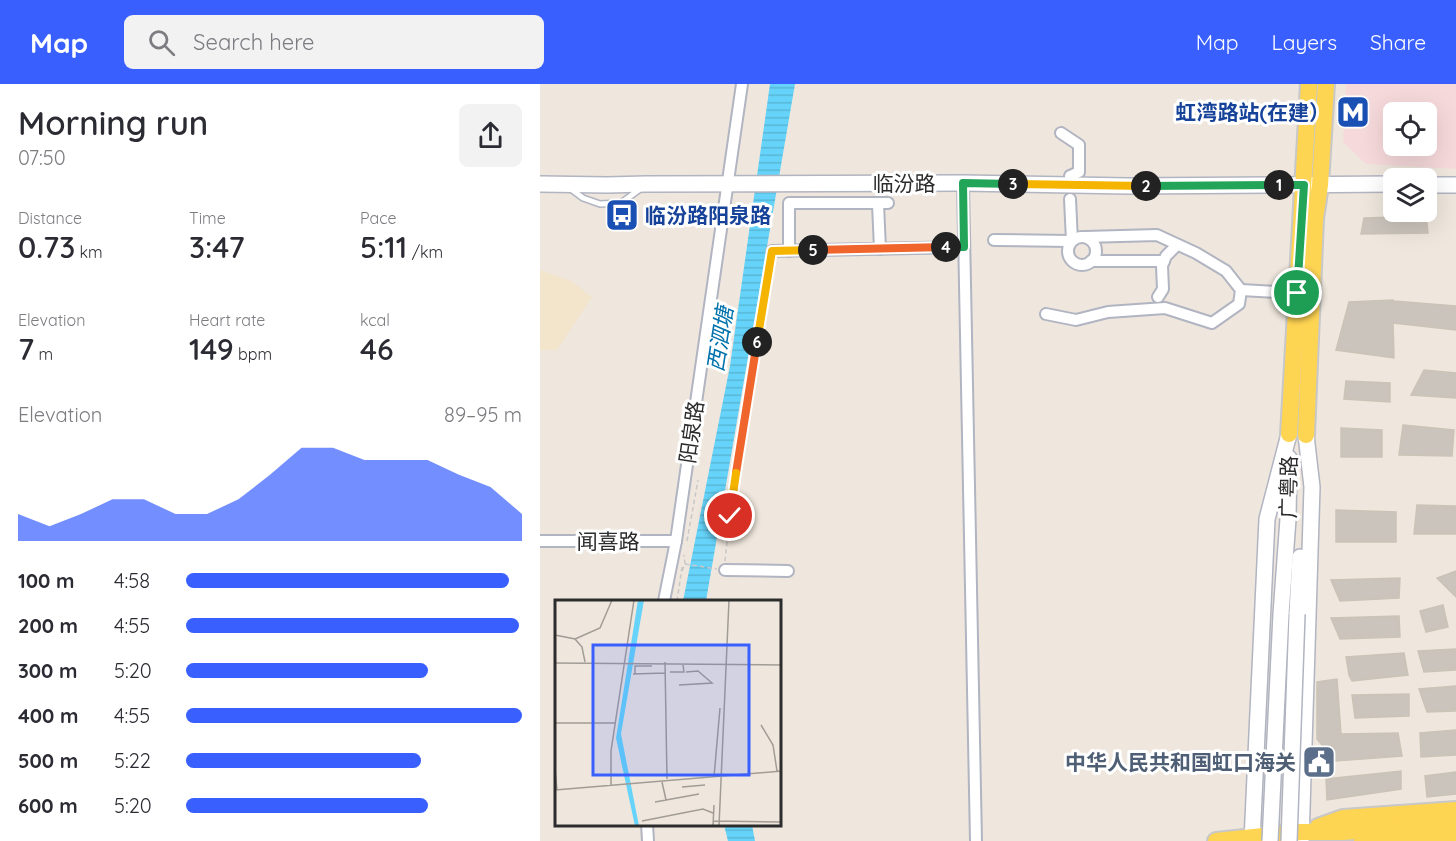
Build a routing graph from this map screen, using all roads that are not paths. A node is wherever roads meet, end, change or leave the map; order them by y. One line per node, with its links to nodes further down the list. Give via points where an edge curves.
1 (742, 84): 8 (street, 阳泉路)
2 (1309, 84): 10 (main road)
3 (1326, 84): 10 (main road)
4 (1061, 133): 5 (street, via 1079,145 1079,172)
5 (1070, 176)
6 (963, 183): 8 (main road, 临汾路); 10 (main road, 临汾路); 18 (street)
7 (540, 184): 8 (main road, 临汾路)
8 (731, 184): 30 (street, 阳泉路)
9 (1383, 184): 10 (main road, 临汾路)
10 (1312, 185): 25 (main road); 28 (main road, via 1315,219)
11 (1437, 185): 12 (main road)
12 (1456, 186)
13 (1070, 199): 16 (street)
14 (1085, 237): 16 (street); 17 (street, via 1157,235); 22 (street, via 1096,247)
15 (994, 240): 16 (street)
16 (1072, 241): 22 (street, via 1069,258 1075,264)
17 (1178, 244): 23 (street); 24 (street, via 1226,271)
18 (964, 247): 19 (street); 42 (street)
19 (880, 249): 21 (street); 21 (street, via 883,204 789,203)
20 (772, 251): 21 (street)
21 (789, 251)
22 (1091, 261): 23 (street)
23 (1164, 261): 26 (street, via 1163,289)
24 (1241, 290): 25 (street); 27 (street, via 1239,304 1212,323 1165,309 1108,312 1076,320)
25 (1297, 293): 28 (main road)
26 (1158, 297)
27 (1046, 314)
28 (1298, 434): 34 (main road, 广粤路, via 1288,519); 39 (main road, 广粤路, via 1312,488); 40 (main road, 广粤路, via 1267,519)
29 (540, 541): 30 (street, 闻喜路)
30 (681, 541): 33 (street, 阳泉路)
31 (721, 569): 32 (street)
32 (788, 571)
33 (664, 600)
34 (1289, 614): 39 (main road, 广粤路, bridge); 44 (main road, 广粤路, bridge)
35 (1456, 810): 39 (main road, via 1343,818)
36 (1456, 824): 39 (main road, via 1342,831)
37 (647, 826): 41 (street)
38 (1456, 836): 45 (main road)
39 (1297, 838): 40 (main road)
40 (1252, 839): 43 (main road)
41 (648, 841)
42 (976, 841)
43 (1216, 841)
44 (1270, 841)
45 (1362, 841)

